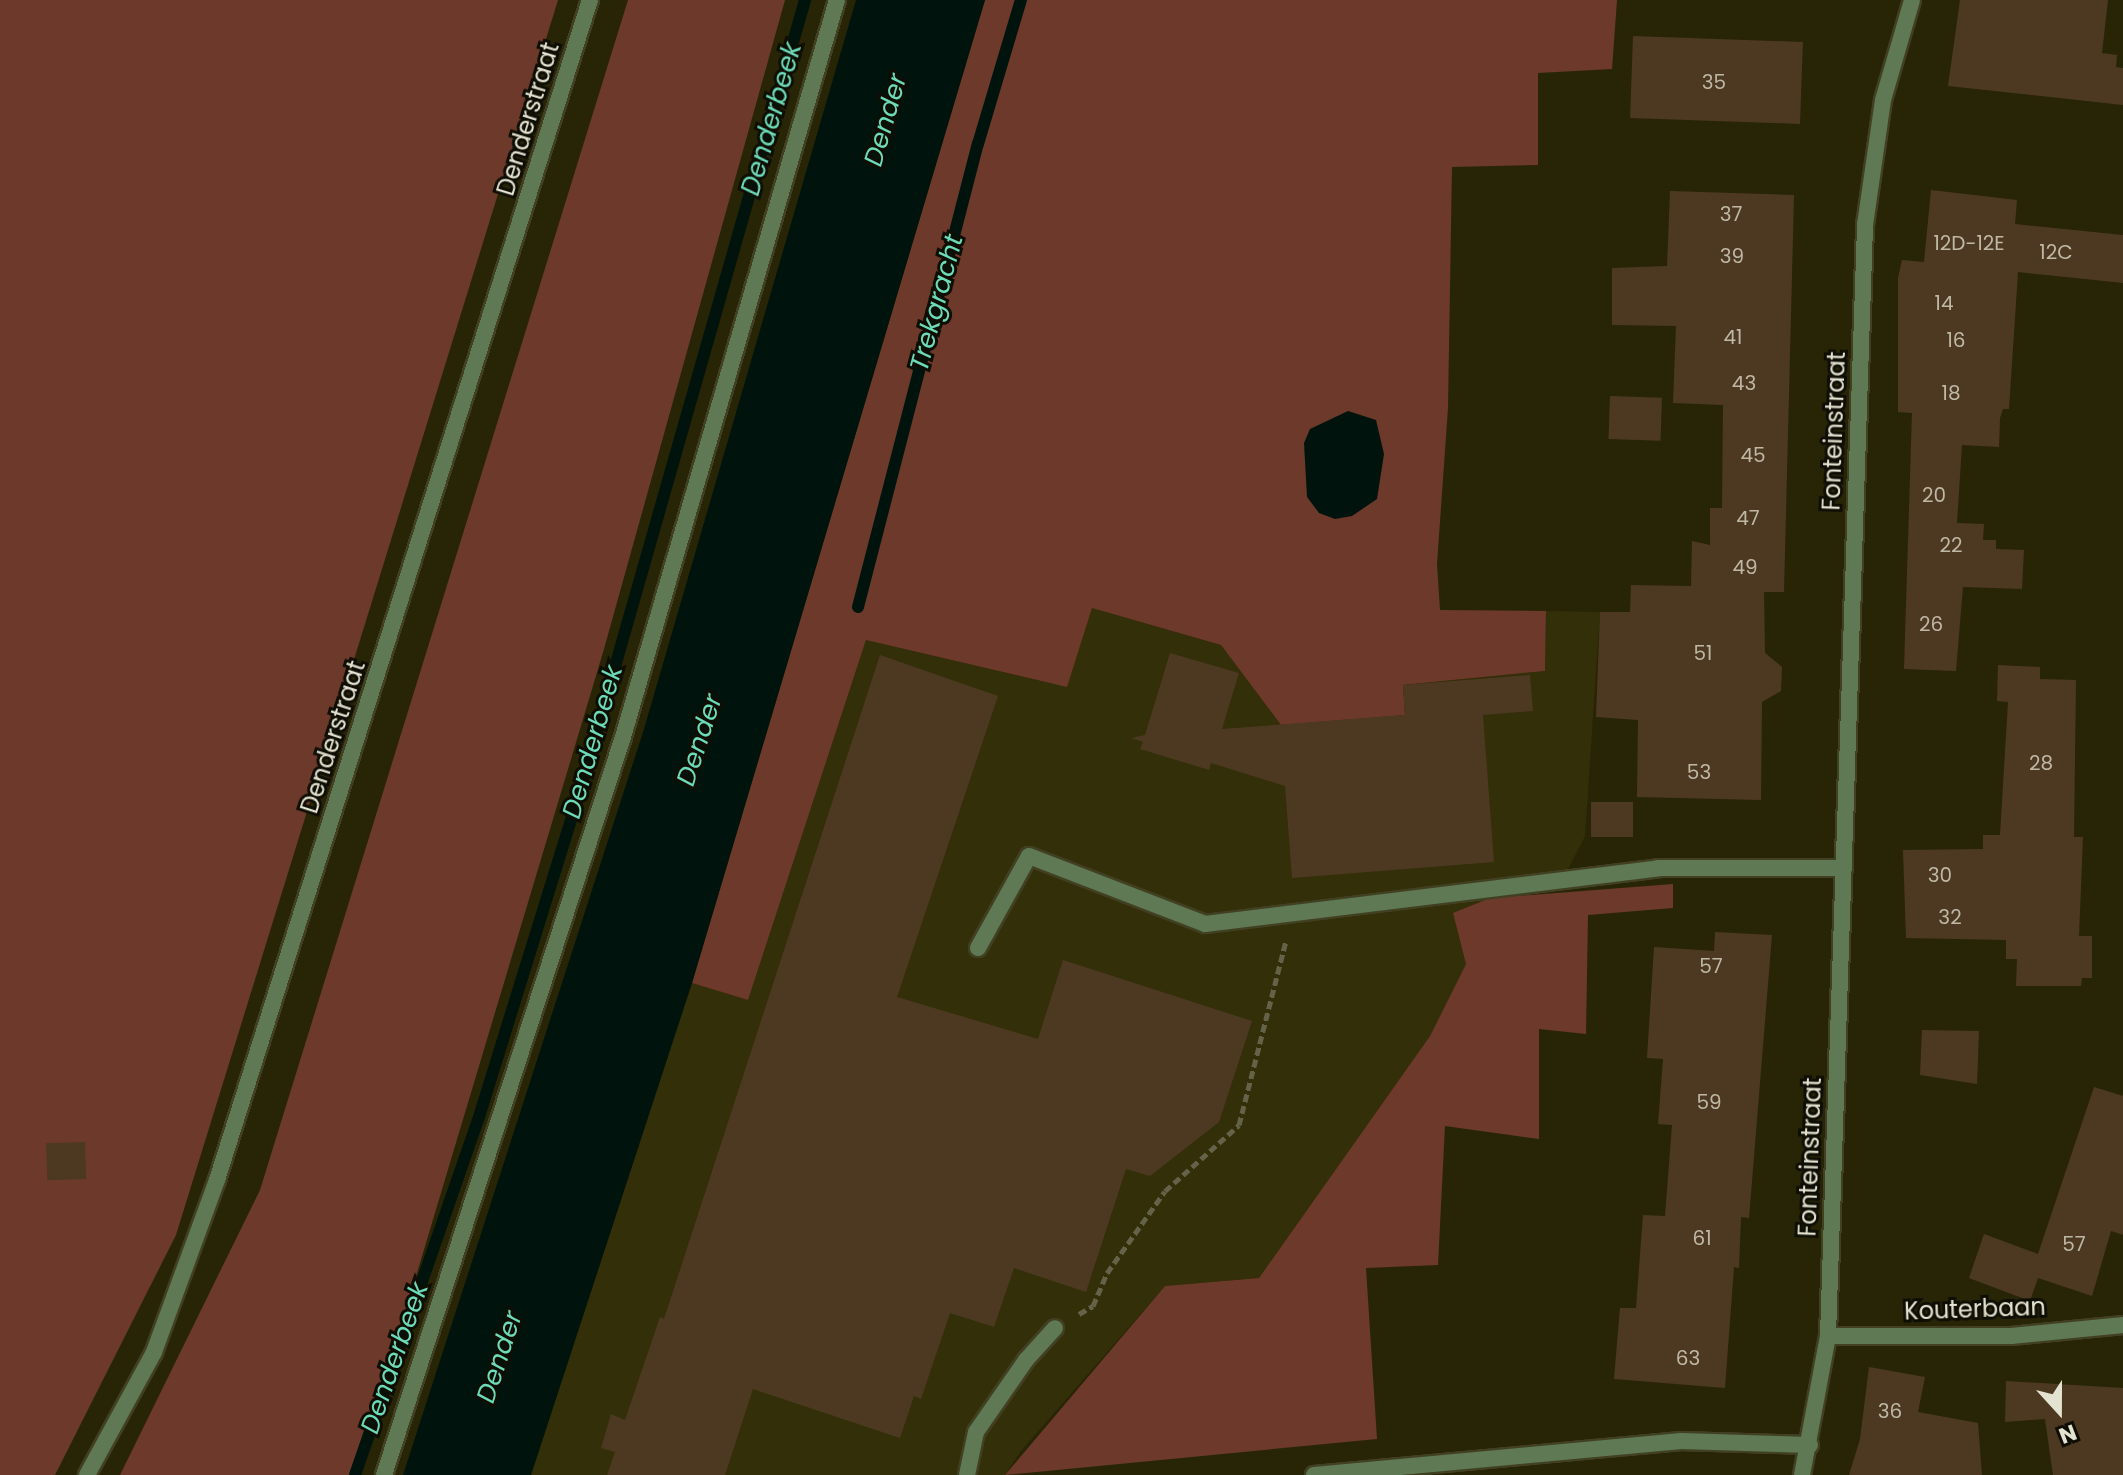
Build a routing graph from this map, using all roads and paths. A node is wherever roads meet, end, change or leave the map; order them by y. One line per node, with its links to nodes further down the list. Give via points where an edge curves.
1 (590, 0): 11 (street, Denderstraat, via 217,1180 154,1352)
2 (837, 0): 12 (street, via 623,737)
3 (1912, 0): 4 (street, Fonteinstraat, via 1883,100 1865,225)
4 (1844, 868): 5 (street, via 1658,868); 9 (street, Fonteinstraat)
5 (1293, 913): 6 (street, via 1205,924 1029,856); 8 (path, via 1239,1125 1165,1191 1107,1273 1093,1306)
6 (978, 948)
7 (2123, 1325): 9 (street, Kouterbaan, via 2011,1336)
8 (1055, 1328): 13 (street, via 976,1432)
9 (1828, 1336): 10 (street, Fonteinstraat)
10 (1810, 1445): 14 (street, via 1681,1441); 15 (street, Fonteinstraat)
11 (87, 1475)
12 (384, 1475)
13 (967, 1475)
14 (1314, 1475)
15 (1802, 1475)

